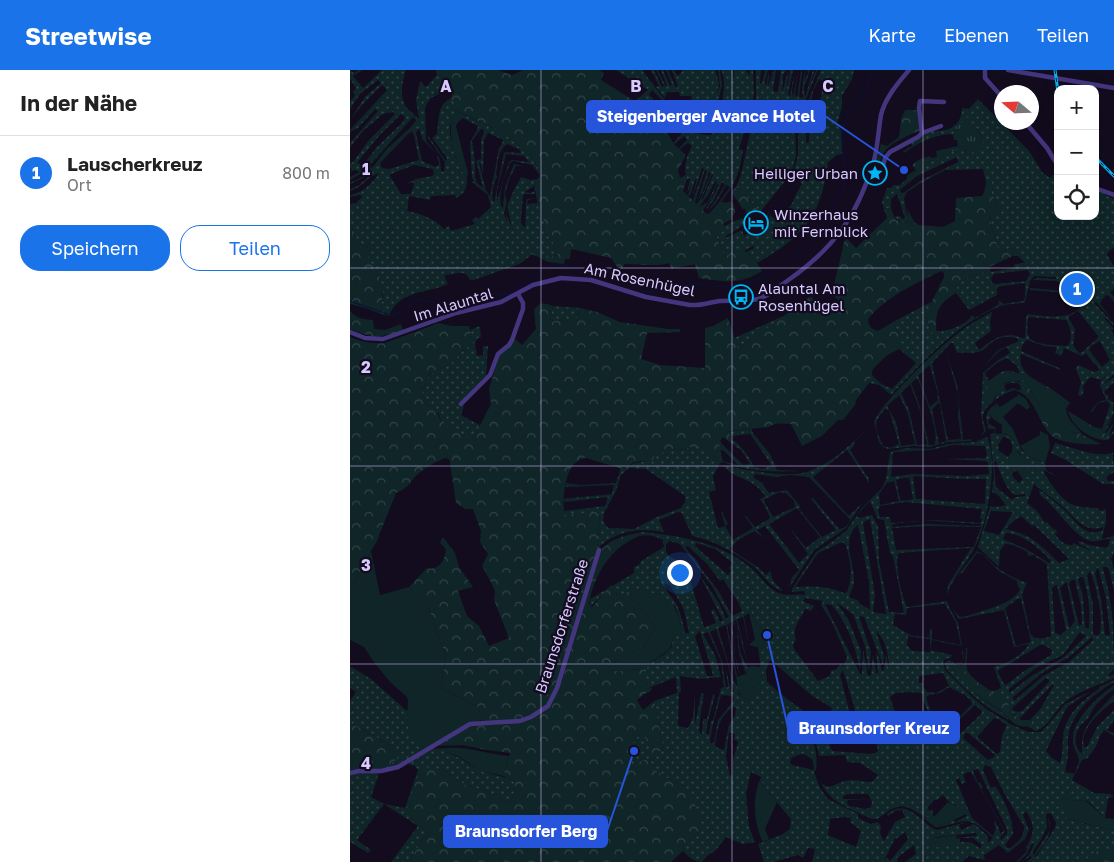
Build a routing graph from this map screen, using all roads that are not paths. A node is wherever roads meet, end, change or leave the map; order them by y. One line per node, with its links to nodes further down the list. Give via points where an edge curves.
1 (909, 70): 11 (street, Am Rosenhügel, via 893,90 883,110)
2 (985, 70): 4 (street, via 985,78)
3 (1008, 70): 5 (street)
4 (994, 88)
5 (1114, 88)
6 (944, 102): 9 (street, via 920,101)
7 (940, 126): 9 (street)
8 (1032, 130): 10 (street)
9 (922, 132): 11 (street, via 890,152 879,176)
10 (1054, 159)
11 (869, 175): 14 (street, Am Rosenhügel, via 855,210 830,245 802,271 760,298 690,306 591,280)
12 (1099, 189): 13 (street)
13 (1114, 195)
14 (560, 278): 15 (street, Im Alauntal, via 535,284)
15 (518, 294): 16 (street, Im Alauntal, via 383,339 365,338); 17 (street, via 524,302 512,340 499,352 490,375)
16 (350, 332)
17 (461, 404)
18 (599, 550): 19 (street, Braunsdorferstraße, via 557,688 548,706 520,721 470,724 391,769)
19 (350, 773)

